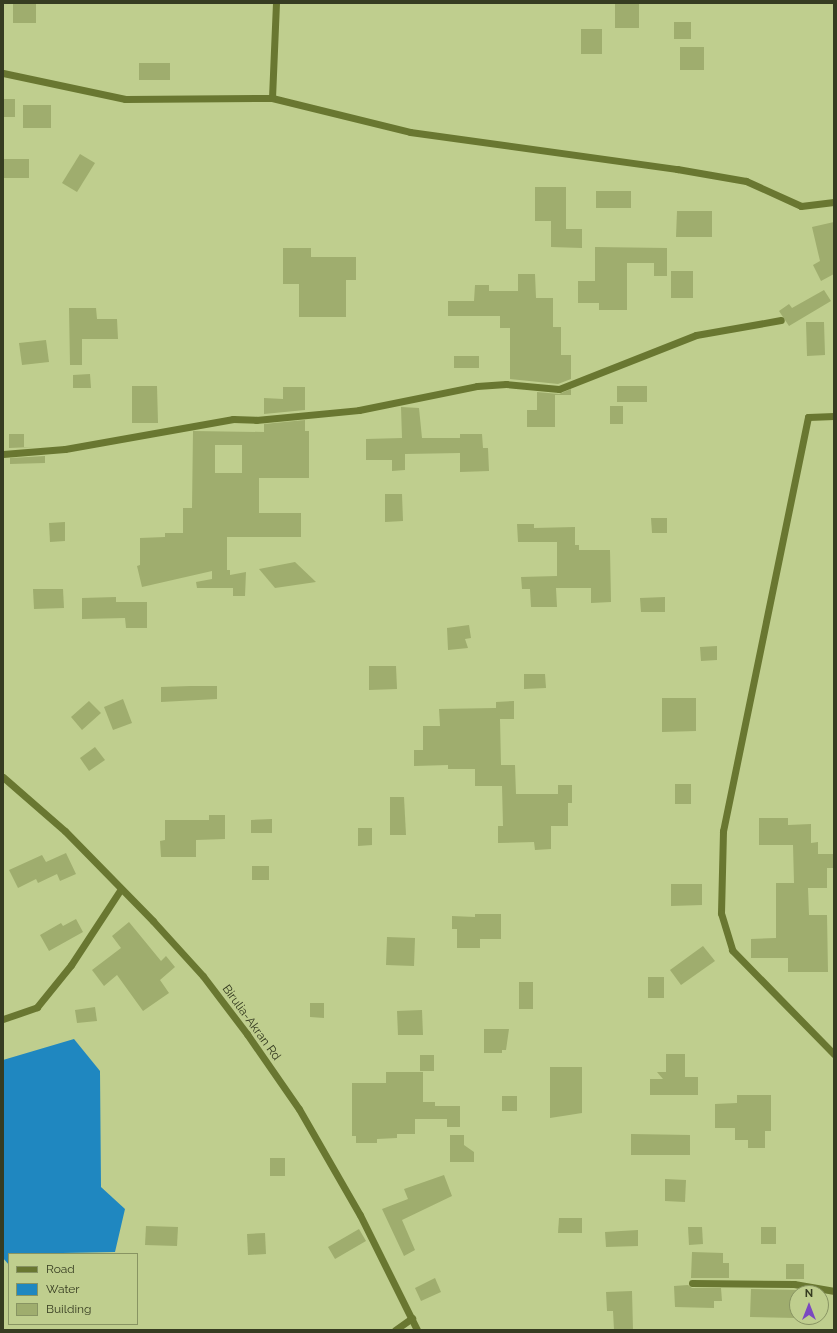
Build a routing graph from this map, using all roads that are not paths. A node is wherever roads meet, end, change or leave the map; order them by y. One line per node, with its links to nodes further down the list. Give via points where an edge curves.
1 (276, 3): 3 (street)
2 (3, 72): 3 (street, via 125,99)
3 (272, 98): 4 (street, via 410,132 677,168 746,181 801,206)
4 (834, 202)
5 (781, 320): 7 (street, via 696,335 560,390 506,384 477,386 359,410 256,420 233,419 64,449)
6 (834, 416): 11 (street, via 808,417 723,831 720,913 732,950)
7 (3, 454)
8 (3, 777): 9 (street, Birulia-Akran Rd, via 64,831)
9 (121, 889): 10 (street, via 71,965 37,1007); 14 (street, Birulia-Akran Rd, via 203,976 299,1109 360,1215)
10 (3, 1019)
11 (834, 1054)
12 (692, 1284): 13 (street, via 794,1284)
13 (834, 1291)
14 (412, 1318): 15 (street); 16 (street, Birulia-Akran Rd)
15 (395, 1330)
16 (417, 1330)

